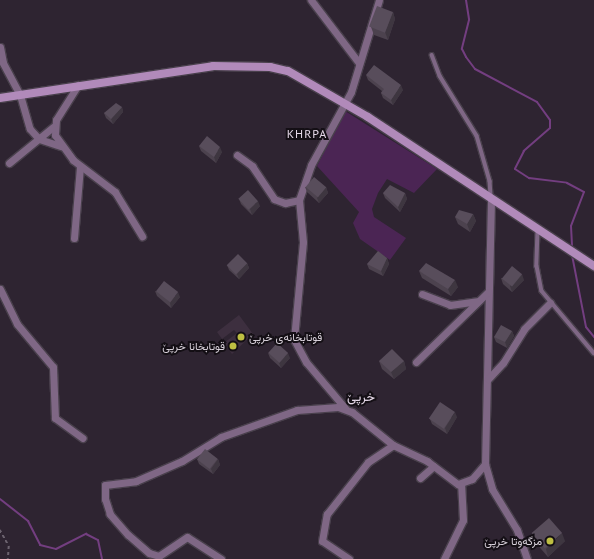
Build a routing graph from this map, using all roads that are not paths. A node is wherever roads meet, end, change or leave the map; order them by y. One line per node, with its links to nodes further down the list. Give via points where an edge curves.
1 (311, 0): 5 (street)
2 (379, 0): 5 (street)
3 (0, 47): 7 (street, via 2,63)
4 (432, 56): 17 (lane, via 440,76 477,136 490,181)
5 (359, 63): 9 (street)
6 (78, 85): 7 (street); 9 (street, via 213,66 270,67 288,71); 10 (street)
7 (20, 95): 8 (street); 11 (street, via 30,128)
8 (0, 98)
9 (346, 103): 16 (street, via 311,165); 17 (street)
10 (53, 127): 11 (street); 12 (street)
11 (39, 139): 12 (street); 14 (street)
12 (61, 146): 15 (street)
13 (237, 154): 16 (street, via 252,166 274,199 285,203)
14 (9, 163)
15 (80, 166): 19 (street, via 115,192); 20 (street)
16 (299, 200): 30 (street, via 303,242 294,339 306,362)
17 (491, 200): 18 (street); 23 (street)
18 (538, 230): 21 (street); 26 (lane, via 537,266 542,291)
19 (142, 236)
20 (74, 238)
21 (594, 266)
22 (0, 289): 31 (street, via 17,324 53,367 55,418)
23 (488, 292): 25 (street); 29 (street)
24 (422, 294): 25 (street, via 450,305)
25 (477, 301): 28 (street)
26 (550, 303): 27 (lane); 29 (street, via 524,329)
27 (594, 353)
28 (416, 362)
29 (488, 379): 33 (street)
30 (345, 408): 32 (street); 37 (street, via 297,410 221,437 182,461 136,481 105,486 104,499 110,514 128,535 150,553 160,556 187,537)
31 (83, 438)
32 (394, 445): 34 (street); 38 (street, via 368,462 327,514 322,541)
33 (485, 464): 36 (street); 40 (street, via 492,489 517,530)
34 (434, 466): 35 (street); 36 (street)
35 (420, 478)
36 (461, 485): 39 (street, via 463,520)
37 (221, 559)
38 (349, 559)
39 (444, 559)
40 (526, 559)

